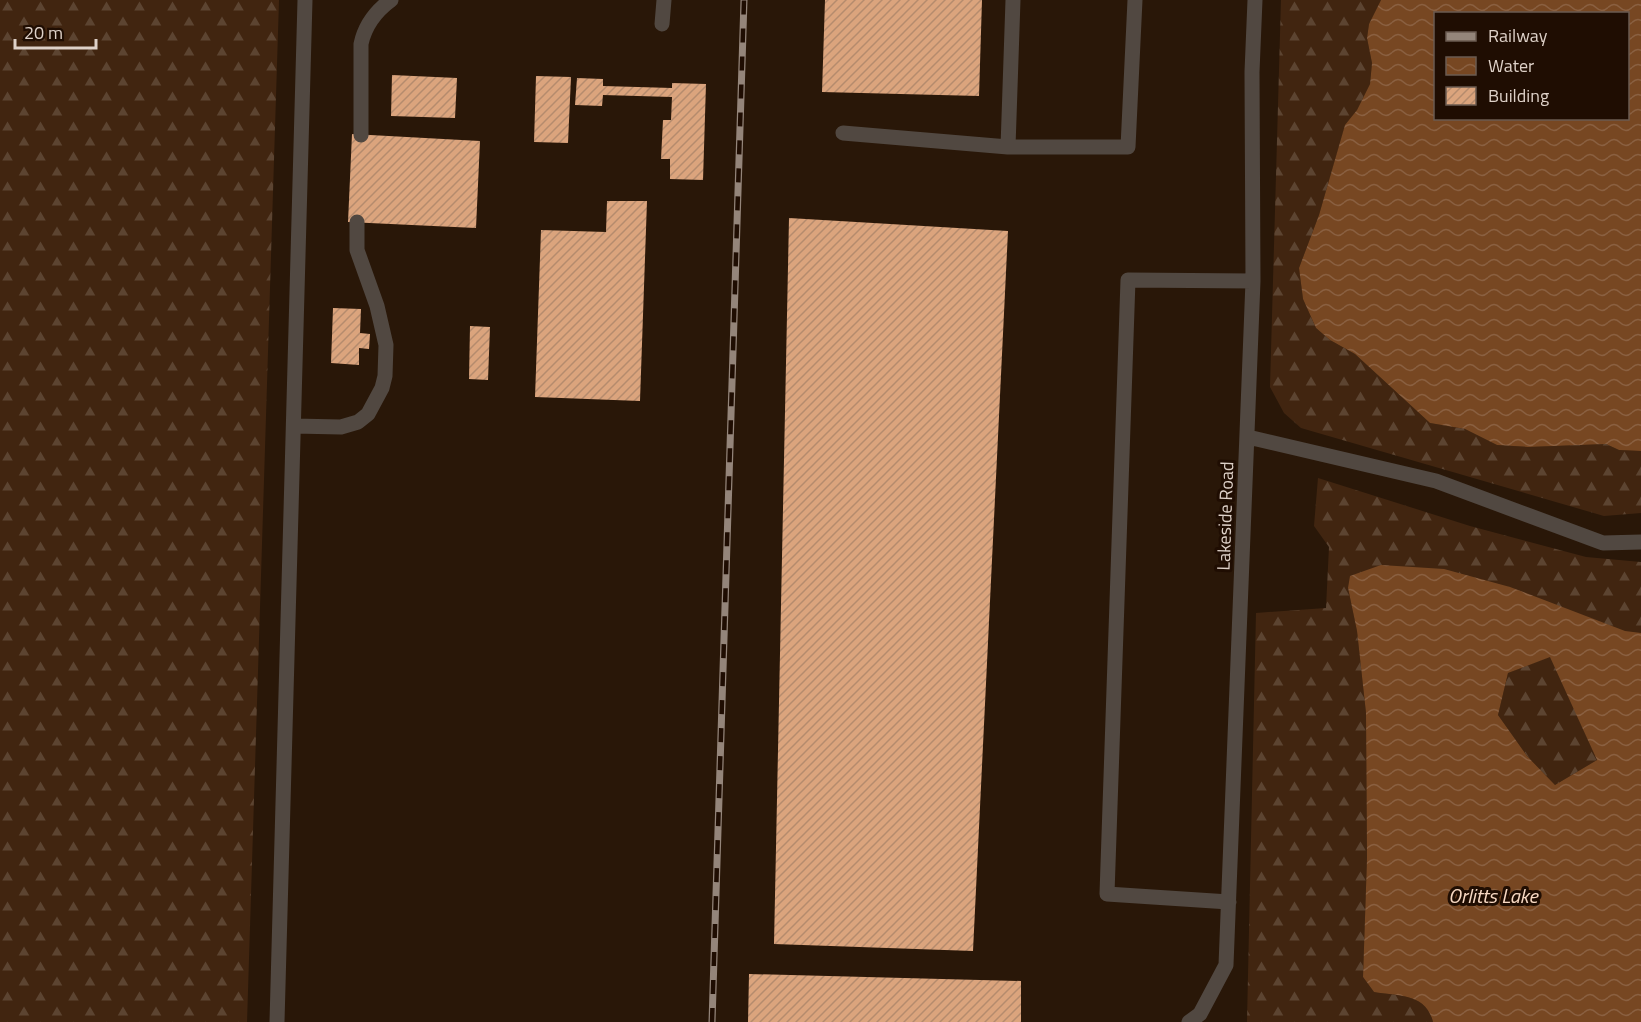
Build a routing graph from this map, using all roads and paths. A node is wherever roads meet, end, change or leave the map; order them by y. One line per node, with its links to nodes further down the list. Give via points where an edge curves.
1 (305, 0): 13 (lane)
2 (391, 0): 9 (lane, via 374,15 361,44)
3 (664, 0): 7 (lane)
4 (1013, 0): 10 (lane)
5 (1135, 0): 10 (lane, via 1128,147)
6 (1255, 0): 12 (lane, Lakeside Road)
7 (662, 24)
8 (843, 133): 10 (lane)
9 (361, 135)
10 (1008, 147)
11 (357, 222): 13 (lane, via 357,250 386,345 382,388 368,414 358,423 341,427)
12 (1253, 281): 14 (lane, Lakeside Road); 16 (lane, via 1128,280 1107,894)
13 (294, 426): 17 (lane)
14 (1248, 437): 15 (lane, via 1436,481 1603,543); 16 (lane, Lakeside Road)
15 (1641, 542)
16 (1229, 902): 18 (lane, Lakeside Road, via 1226,965 1200,1014)
17 (277, 1022)
18 (1189, 1022)

